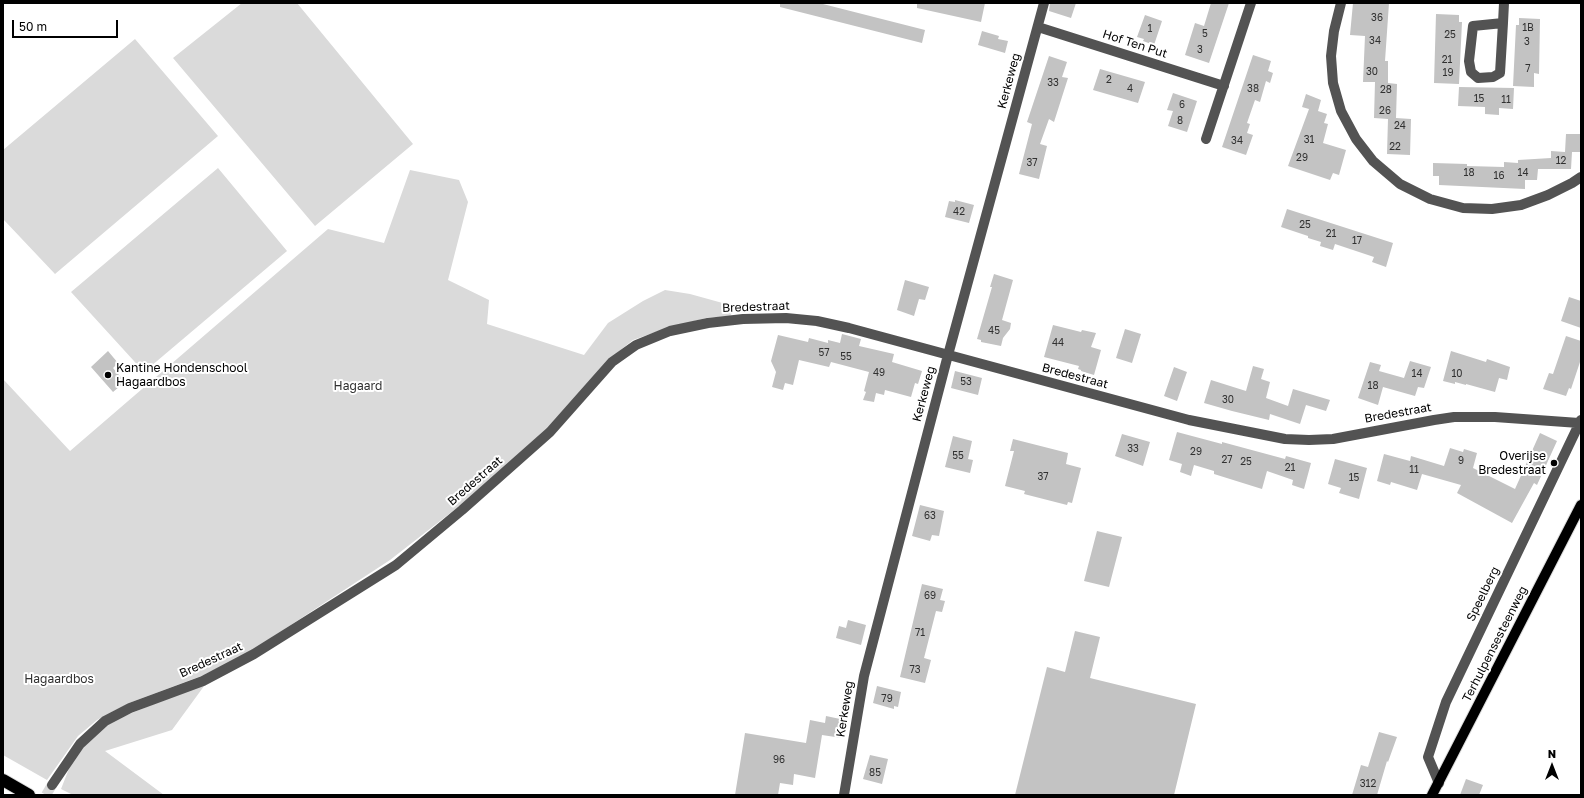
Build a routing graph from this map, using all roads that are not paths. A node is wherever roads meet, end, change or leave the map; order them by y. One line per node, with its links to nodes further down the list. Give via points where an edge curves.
1 (1044, 3): 6 (street, Kerkeweg)
2 (1251, 3): 7 (street)
3 (1341, 3): 9 (street, via 1331,56 1333,83 1342,111 1356,139 1373,162 1400,184 1443,203 1463,208 1492,209 1528,203)
4 (1504, 3): 5 (street)
5 (1503, 23): 5 (street, via 1500,73 1493,77 1478,78 1471,72 1469,61 1473,26)
6 (1038, 27): 7 (street, Hof Ten Put); 10 (street, Kerkeweg)
7 (1224, 86): 8 (street)
8 (1206, 139)
9 (1581, 177)
10 (948, 355): 11 (street, Bredestraat, via 1189,420 1285,439 1333,439 1454,417); 15 (street, Bredestraat, via 817,320 786,318 708,323 670,331 636,345 612,362 550,432 396,565 254,654 203,681 130,708 105,721 80,744); 17 (street, Kerkeweg, via 864,676)
11 (1580, 422): 14 (street, Speelberg, via 1446,702 1428,757)
12 (1581, 505): 14 (main road, Terhulpensesteenweg)
13 (3, 780): 16 (highway)
14 (1439, 783): 18 (main road, Terhulpensesteenweg)
15 (52, 785)
16 (29, 795)
17 (844, 795)
18 (1432, 795)

